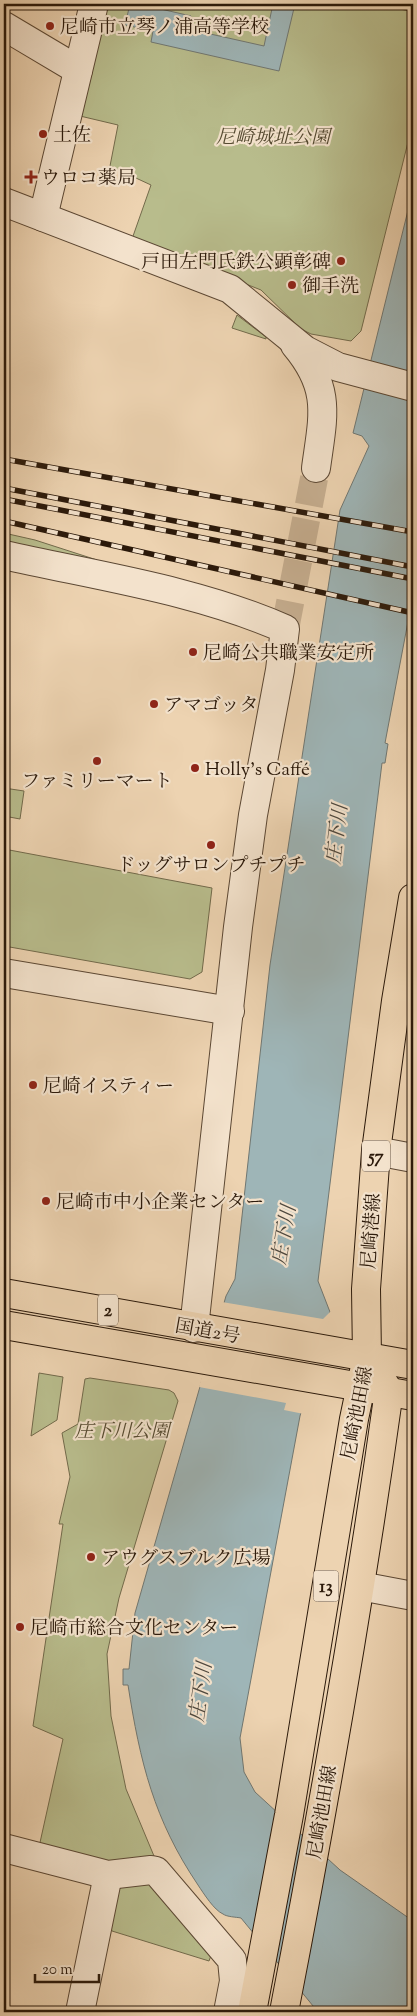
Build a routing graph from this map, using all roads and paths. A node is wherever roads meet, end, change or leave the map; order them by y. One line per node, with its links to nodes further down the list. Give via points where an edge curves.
1 (94, 4): 3 (street)
2 (4, 26): 3 (street)
3 (78, 70): 5 (street)
4 (4, 202): 5 (street)
5 (43, 217): 6 (street, via 230,289)
6 (279, 327): 7 (street, via 305,350 338,367); 8 (street, via 315,375 323,396)
7 (413, 387)
8 (316, 468)
9 (4, 555): 13 (street, via 170,592 256,616 285,629 253,814)
10 (413, 898): 11 (main road, 尼崎港線 / 57)
11 (408, 958): 14 (main road, 尼崎港線 / 57)
12 (4, 973): 13 (street)
13 (230, 1011): 18 (street)
14 (376, 1152): 15 (street); 19 (main road, 尼崎港線 / 57, via 366,1290)
15 (413, 1158)
16 (4, 1293): 18 (main road, 国道2号 / 2)
17 (4, 1325): 21 (main road, 国道2号 / 2)
18 (203, 1329): 19 (main road, 国道2号 / 2)
19 (367, 1357): 20 (main road, 国道2号 / 2); 21 (main road, 尼崎池田線 / 13); 22 (main road, 尼崎池田線)
20 (413, 1365)
21 (360, 1386): 22 (main road, 国道2号 / 2); 30 (main road, 尼崎池田線 / 13, via 289,1815)
22 (401, 1393): 23 (main road, 尼崎池田線 / 13)
23 (360, 1586): 24 (street); 27 (main road, 尼崎池田線 / 13)
24 (413, 1596)
25 (4, 1848): 26 (street)
26 (108, 1876): 28 (street); 29 (street, via 151,1870 162,1876 232,1960 234,1982)
27 (286, 2005)
28 (80, 2012)
29 (228, 2012)
30 (252, 2012)

